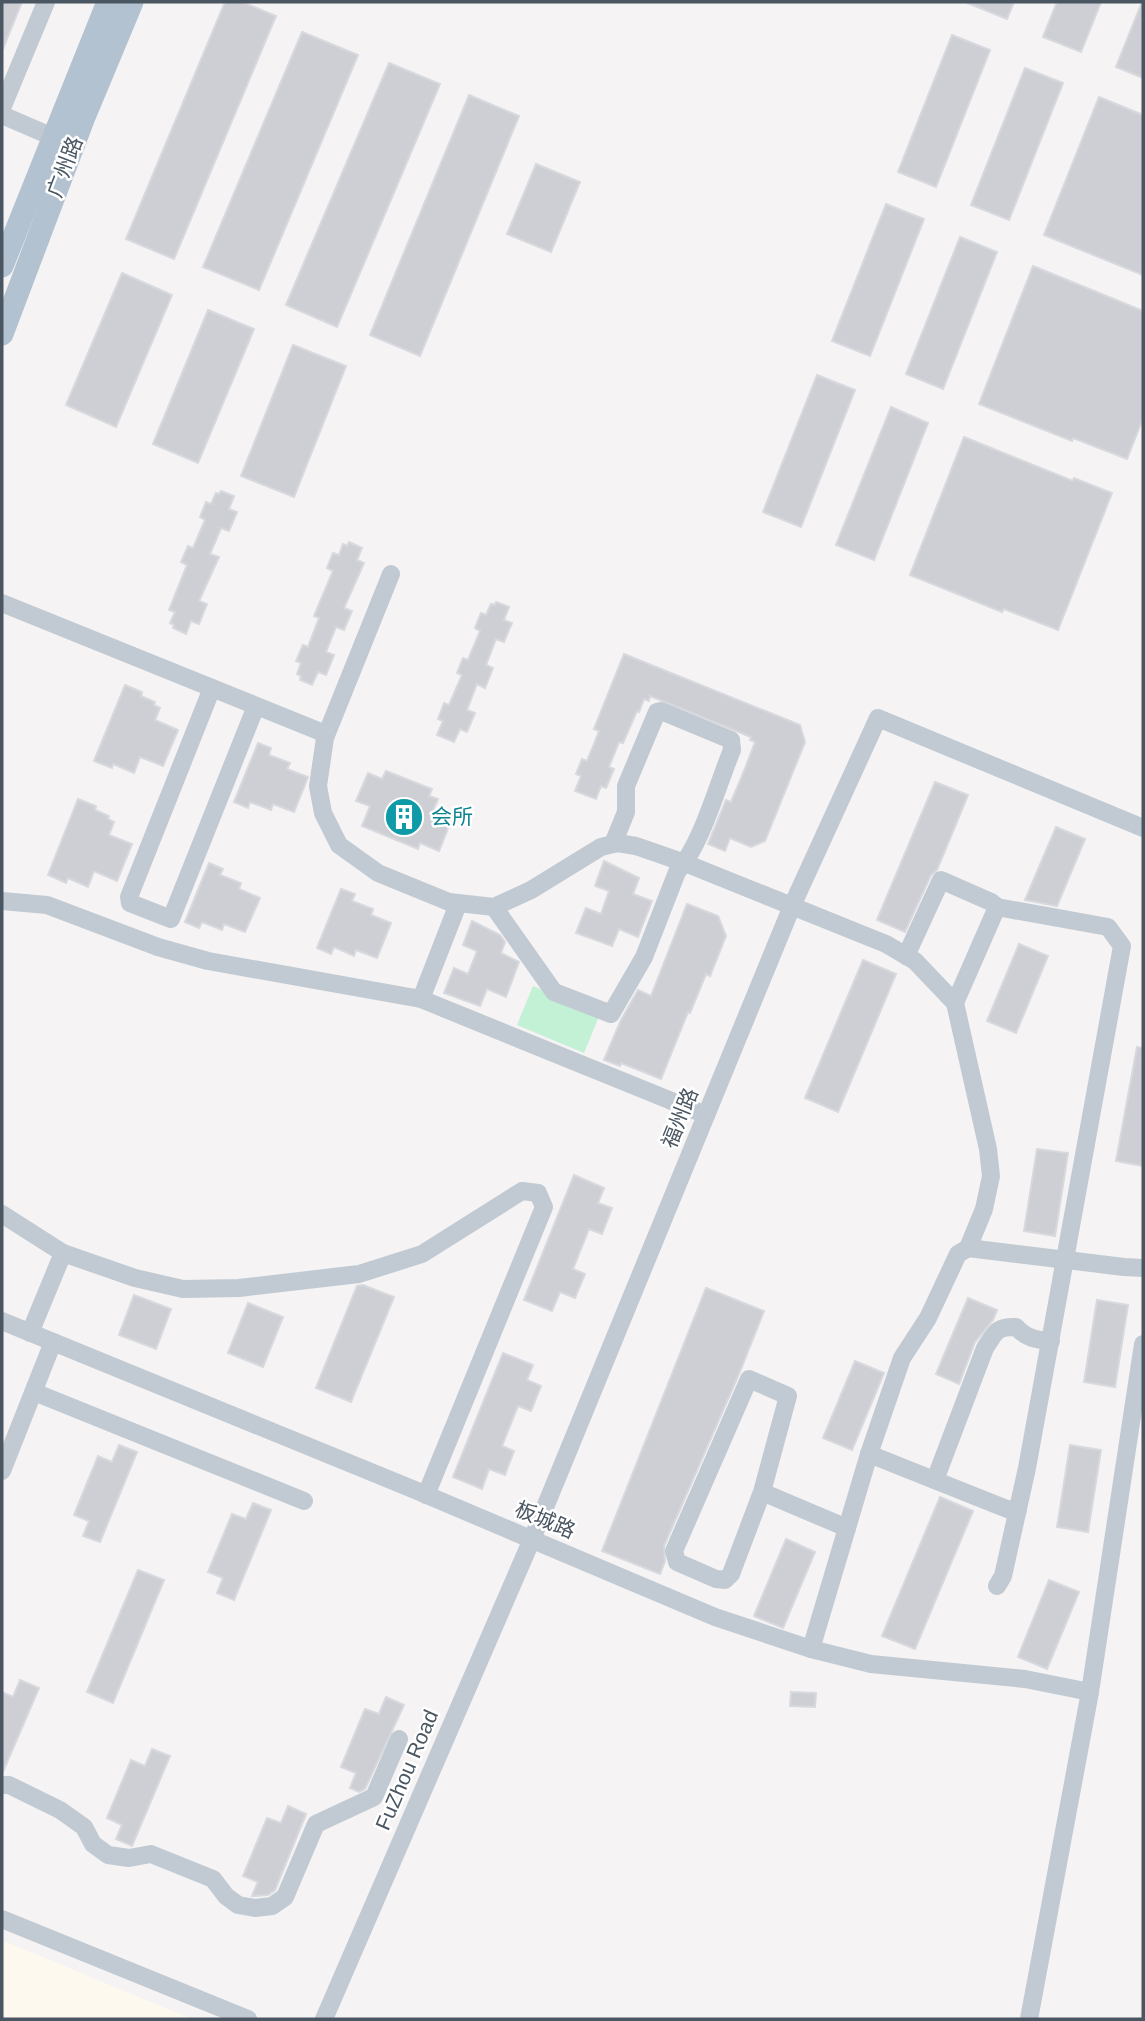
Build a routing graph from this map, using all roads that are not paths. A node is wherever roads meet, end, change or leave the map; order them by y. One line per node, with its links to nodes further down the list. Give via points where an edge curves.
1 (46, 2): 4 (street)
2 (108, 2): 6 (main road, 广州路)
3 (132, 2): 8 (main road, 广州路)
4 (2, 108)
5 (2, 115): 6 (street)
6 (53, 137): 7 (main road, 广州路)
7 (2, 266)
8 (2, 334)
9 (391, 574): 13 (street)
10 (2, 603): 11 (street)
11 (212, 688): 12 (street); 22 (street, via 129,897 130,903)
12 (256, 706): 13 (street); 22 (street)
13 (326, 734): 18 (street, via 318,786 323,813 339,845 378,873)
14 (1143, 828): 20 (street, 福州路, via 878,718)
15 (613, 844): 16 (street, via 636,846); 16 (street, via 626,813 626,786 654,717 662,711 733,743); 19 (street)
16 (685, 863): 19 (street, via 677,872 643,957 611,1014 554,992); 20 (street)
17 (2, 901): 23 (street, via 47,905)
18 (458, 904): 19 (street); 25 (street)
19 (494, 906)
20 (792, 906): 24 (street); 27 (street, 福州路)
21 (996, 907): 24 (street, via 941,880); 26 (street); 31 (street, via 1108,927 1122,946)
22 (171, 919): 23 (street)
23 (158, 947): 25 (street, via 208,961)
24 (906, 956): 26 (street)
25 (421, 999): 27 (street)
26 (956, 1003): 29 (street, via 990,1176 984,1209)
27 (706, 1115): 47 (street, 福州路)
28 (2, 1214): 30 (street)
29 (968, 1248): 31 (street); 39 (street, via 958,1254 928,1318 902,1358)
30 (63, 1253): 34 (street); 43 (street, via 183,1289 239,1289 359,1274 422,1254 522,1191 538,1193 544,1207)
31 (1066, 1260): 32 (street); 35 (street)
32 (1143, 1268)
33 (2, 1321): 34 (street, 板城路)
34 (30, 1333): 36 (street, 板城路)
35 (1051, 1341): 41 (street, via 1033,1339 1016,1328 996,1332 985,1348); 45 (street)
36 (53, 1342): 38 (street); 43 (street, 板城路)
37 (1143, 1344): 50 (street)
38 (34, 1392): 40 (street); 44 (street)
39 (869, 1454): 41 (street); 46 (street)
40 (2, 1471)
41 (935, 1480): 45 (street)
42 (762, 1492): 42 (street, via 788,1396 750,1379 674,1551 677,1562 725,1580 732,1574); 46 (street)
43 (426, 1495): 47 (street, 板城路)
44 (304, 1501)
45 (1018, 1510): 48 (street)
46 (847, 1528): 49 (street)
47 (532, 1539): 49 (street, 板城路, via 715,1617); 55 (street, FuZhou Road)
48 (997, 1586)
49 (811, 1649): 50 (street, 板城路, via 871,1664 1025,1679)
50 (1090, 1692): 56 (street)
51 (399, 1739): 52 (street, via 374,1797 316,1824 285,1897 272,1906 256,1908 238,1905 213,1880 151,1854 108,1855 93,1844 84,1827 60,1810)
52 (2, 1785)
53 (2, 1919): 54 (street)
54 (248, 2019)
55 (324, 2019)
56 (1030, 2019)

